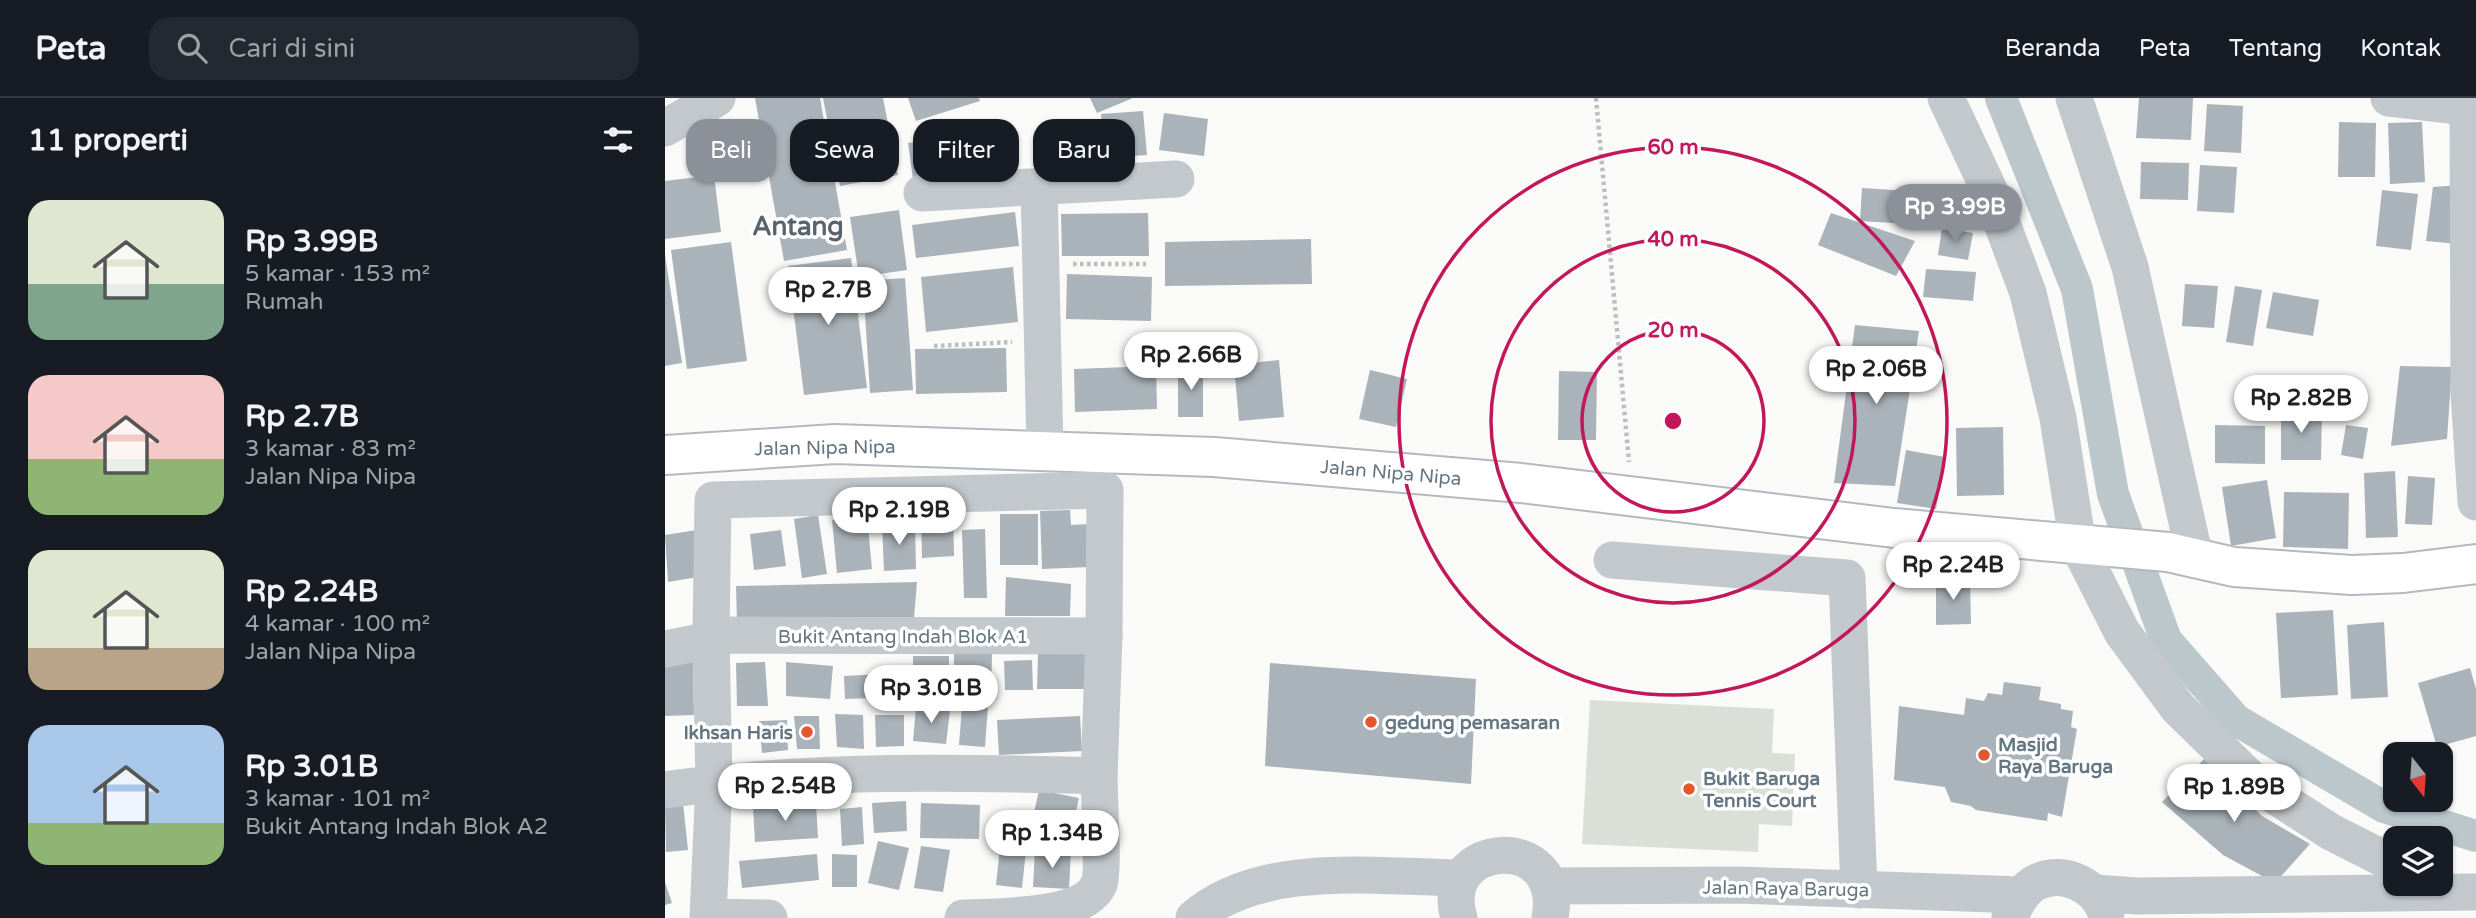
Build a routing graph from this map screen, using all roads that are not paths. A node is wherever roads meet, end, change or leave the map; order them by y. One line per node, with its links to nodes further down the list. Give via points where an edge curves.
1 (717, 98): 6 (street)
2 (1946, 98): 17 (street, via 1991,194 2028,293)
3 (2074, 98): 18 (street, via 2130,267)
4 (2389, 98): 5 (street)
5 (2472, 107): 16 (street, via 2469,393)
6 (665, 128)
7 (1176, 179): 8 (street)
8 (1039, 187): 9 (street); 11 (street)
9 (922, 193)
10 (709, 450): 11 (street, Jalan Nipa Nipa, via 835,444); 13 (street, Jalan Nipa Nipa); 15 (street)
11 (1045, 450): 12 (street, Jalan Nipa Nipa)
12 (1110, 453): 14 (street); 17 (street, Jalan Nipa Nipa, via 1214,457 1631,495 1894,528)
13 (665, 454)
14 (1105, 490): 15 (street); 21 (street)
15 (713, 500): 22 (street)
16 (2476, 502)
17 (2095, 546): 18 (street, Jalan Nipa Nipa); 27 (street, via 2122,632 2178,708 2255,783 2331,832)
18 (2181, 555): 20 (street, Jalan Nipa Nipa, via 2234,567 2352,575)
19 (1612, 559): 31 (street, via 1847,578)
20 (2476, 564)
21 (1104, 636): 22 (street, Bukit Antang Indah Blok A1); 24 (street)
22 (711, 638): 23 (street, Bukit Antang Indah Blok A1); 25 (street)
23 (665, 649)
24 (1099, 776): 25 (street, via 936,772); 39 (street, via 1100,884 1088,899 1038,915)
25 (714, 783): 26 (street); 37 (street)
26 (665, 790)
27 (2383, 858)
28 (1461, 878): 33 (street, via 1473,864 1490,855 1509,854 1541,870); 40 (street, via 1313,876 1238,890); 41 (street, via 1454,904)
29 (2453, 880): 30 (street)
30 (2476, 885)
31 (1859, 890): 33 (street, Jalan Raya Baruga, via 1739,885); 34 (street, Jalan Raya Baruga)
32 (2476, 892): 36 (street)
33 (1550, 902)
34 (2016, 906): 35 (street, via 2038,882 2058,878 2078,881)
35 (2100, 906): 36 (street)
36 (2302, 906)
37 (706, 918): 38 (street)
38 (769, 918)
39 (963, 918)
40 (1194, 918)
41 (1459, 918)

